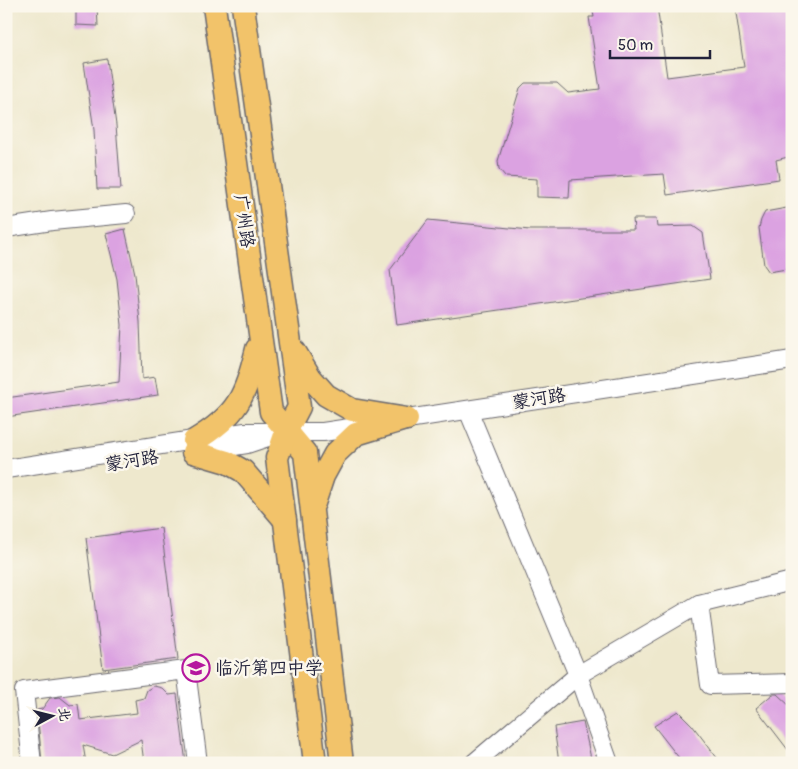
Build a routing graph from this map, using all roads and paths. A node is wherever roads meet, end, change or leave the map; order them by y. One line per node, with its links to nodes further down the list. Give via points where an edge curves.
1 (214, 6): 5 (main road, 广州路)
2 (243, 6): 6 (main road, 广州路)
3 (126, 214): 4 (street)
4 (6, 228)
5 (260, 338): 10 (main road, 广州路, via 271,412); 11 (main road, via 248,385 234,409)
6 (289, 342): 9 (main road, via 310,377 326,395 352,410); 10 (main road, 广州路, via 298,407)
7 (792, 360): 8 (street, 蒙河路)
8 (468, 410): 9 (street, 蒙河路); 18 (street)
9 (407, 419): 10 (street, 蒙河路, via 323,432); 14 (main road, via 356,434 335,454)
10 (286, 432): 11 (street, 蒙河路, via 247,444); 14 (main road, 广州路, via 305,453); 15 (main road, 广州路, via 277,458)
11 (193, 446): 12 (street, 蒙河路); 13 (street, 蒙河路); 15 (main road, via 243,471)
12 (6, 469)
13 (6, 480)
14 (312, 508): 23 (main road, 广州路)
15 (285, 520): 22 (main road, 广州路)
16 (792, 581): 17 (street)
17 (699, 604): 18 (street); 19 (street, via 710,685)
18 (578, 675): 24 (street); 25 (street)
19 (792, 682)
20 (32, 763): 21 (street, via 24,691 186,670)
21 (198, 763)
22 (314, 763)
23 (342, 763)
24 (474, 763)
25 (609, 763)

